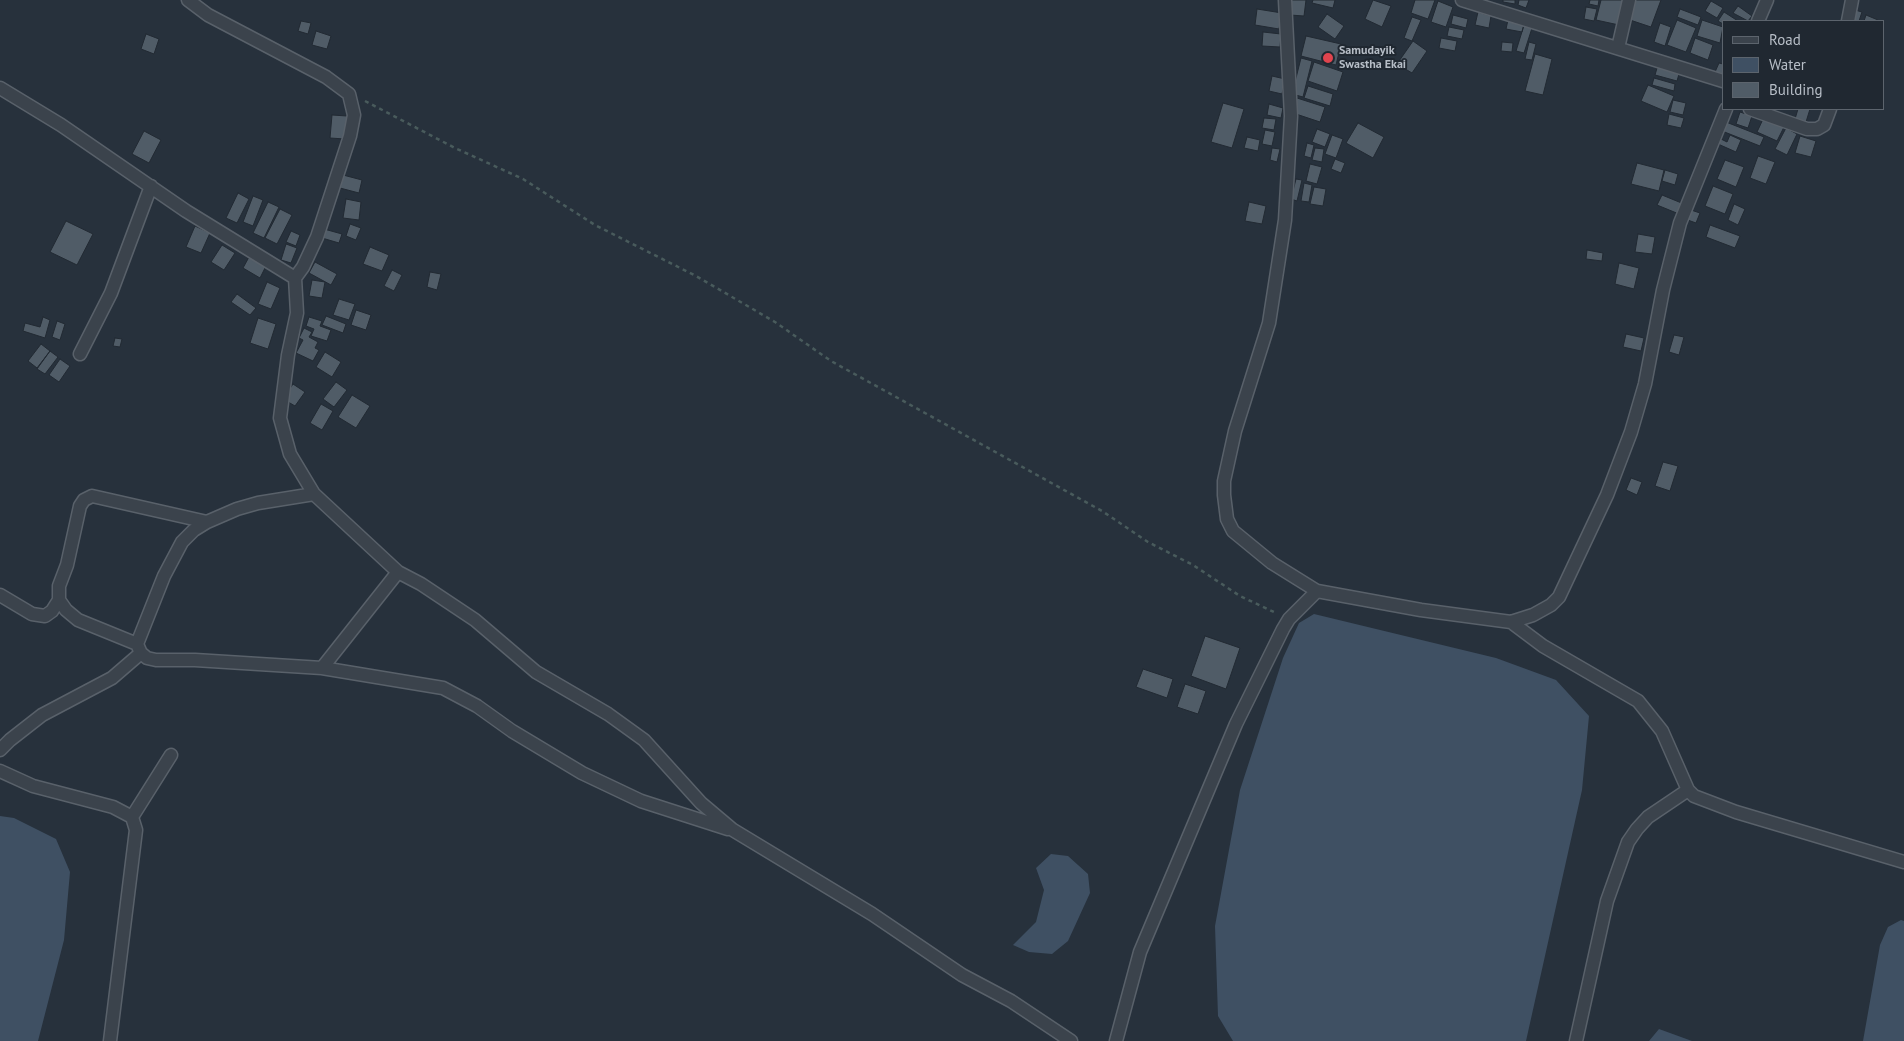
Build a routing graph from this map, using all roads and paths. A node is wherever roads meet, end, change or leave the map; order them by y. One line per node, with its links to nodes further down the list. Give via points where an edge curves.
1 (188, 0): 12 (street, via 208,15 326,77)
2 (1285, 0): 22 (street, via 1291,116 1285,220 1269,323 1235,431 1224,495 1227,519 1233,531 1272,563)
3 (1462, 0): 9 (street)
4 (1629, 0): 9 (street)
5 (1766, 0): 7 (street)
6 (1852, 0): 8 (street)
7 (1758, 20)
8 (1848, 20)
9 (1618, 48): 10 (street)
10 (1722, 82)
11 (0, 88): 16 (street)
12 (349, 94): 17 (street, via 354,115 350,136 316,237); 25 (path, via 524,179 595,224 696,276 775,322 831,361 1102,511 1240,596)
13 (1726, 110): 26 (street, via 1680,223 1645,384 1607,495 1559,597 1551,606)
14 (1753, 110): 15 (street, via 1807,129 1817,129 1824,124)
15 (1830, 110)
16 (151, 186): 17 (street); 18 (street, via 111,293)
17 (294, 278): 19 (street, via 298,313 288,355 280,418 290,454)
18 (80, 354)
19 (314, 494): 20 (street, via 258,503); 21 (street)
20 (207, 522): 24 (street, via 92,496 84,500 59,586); 27 (street, via 182,542 164,576)
21 (398, 572): 28 (street); 35 (street, via 475,620 536,672 608,714 644,740 701,803)
22 (1317, 591): 25 (street); 26 (street)
23 (0, 595): 24 (street, via 32,614 45,616)
24 (58, 600): 27 (street, via 78,620)
25 (1289, 620): 39 (street, via 1236,724 1150,926 1126,998)
26 (1511, 622): 33 (street, via 1544,646 1638,701 1662,731)
27 (139, 649): 28 (street, via 147,658 156,660); 29 (street, via 112,678)
28 (322, 668): 35 (street, via 443,688 582,773 641,800)
29 (5, 737): 30 (street)
30 (0, 750)
31 (171, 755): 34 (street)
32 (0, 771): 34 (street, via 33,786 113,807)
33 (1688, 790): 36 (street, via 1703,801); 40 (street, via 1648,817 1628,842 1607,901)
34 (132, 817): 37 (street, via 136,830)
35 (733, 830): 38 (street, via 872,914 962,975 1011,1001)
36 (1904, 862)
37 (110, 1041)
38 (1070, 1041)
39 (1116, 1041)
40 (1576, 1041)

